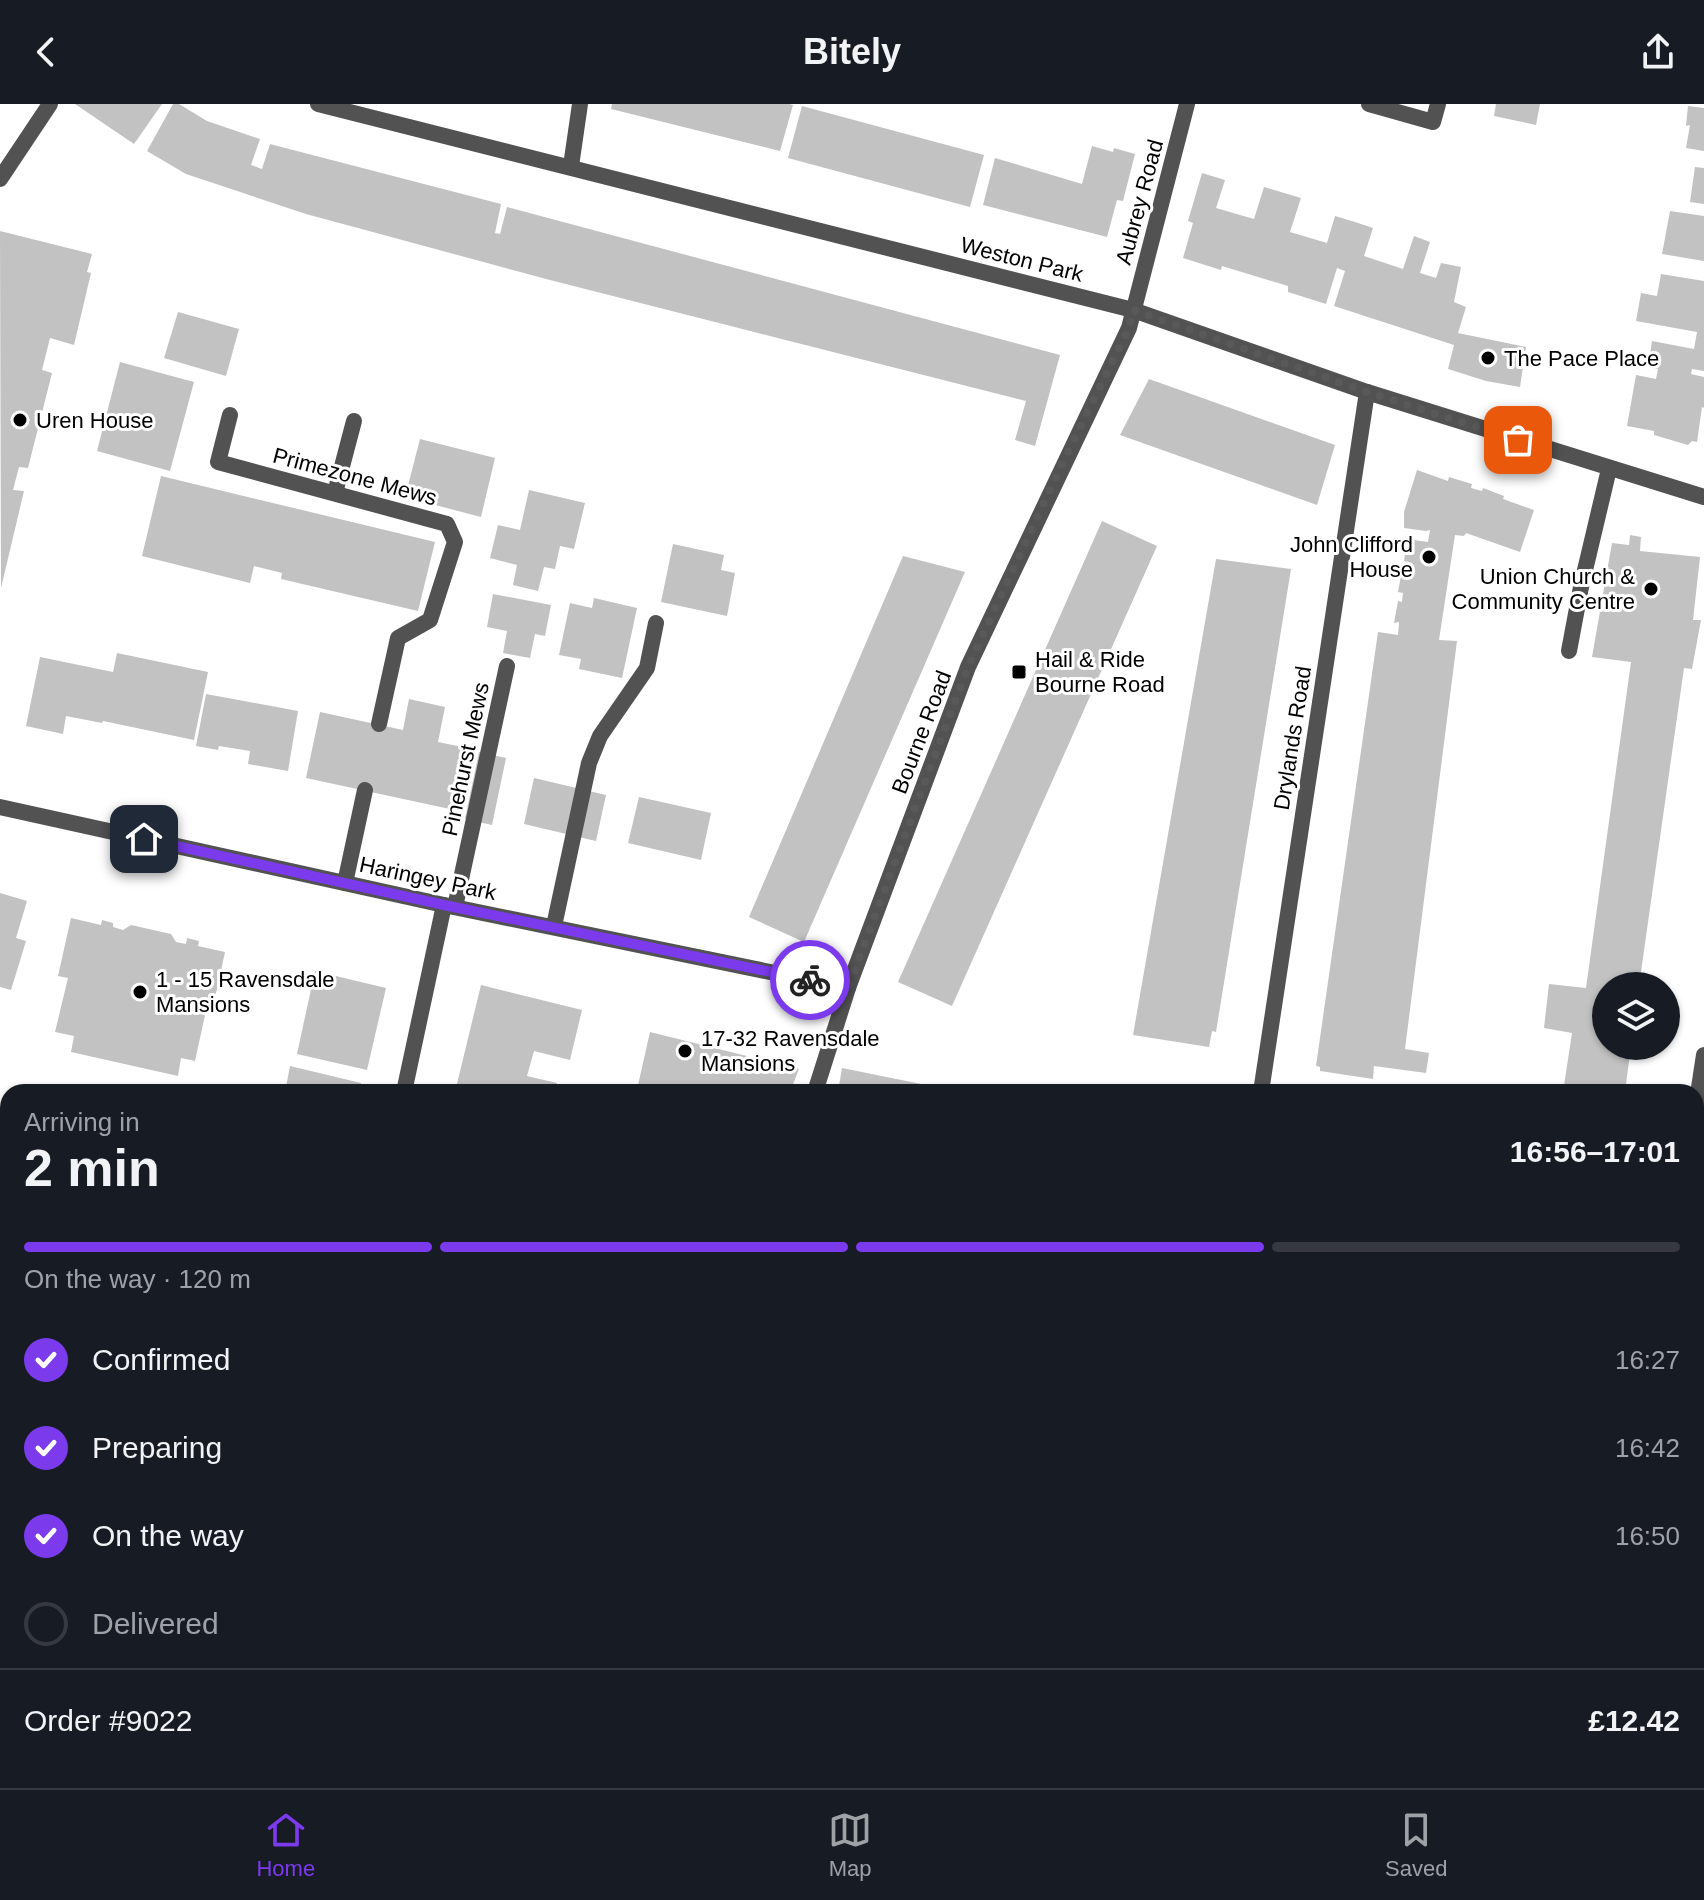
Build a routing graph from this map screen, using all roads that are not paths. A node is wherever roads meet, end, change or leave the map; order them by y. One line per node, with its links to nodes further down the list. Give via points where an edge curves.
1 (50, 104): 8 (street)
2 (318, 104): 7 (street, Weston Park)
3 (580, 104): 7 (street)
4 (1187, 104): 9 (street, Aubrey Road)
5 (1369, 104): 6 (street, via 1433,122)
6 (1438, 104)
7 (571, 166): 9 (street, Weston Park)
8 (0, 179)
9 (1133, 310): 10 (street, Weston Park); 25 (street, Bourne Road, via 968,667)
10 (1367, 392): 13 (street, Weston Park); 29 (street, Drylands Road)
11 (230, 415): 14 (street, Primezone Mews, via 218,462)
12 (354, 421): 14 (street)
13 (1609, 469): 15 (street, Weston Park); 17 (street)
14 (335, 493): 19 (street, Primezone Mews, via 447,524 455,542 430,620 398,638)
15 (1704, 497)
16 (656, 623): 24 (street, via 647,668 600,736 589,763)
17 (1569, 651)
18 (507, 666): 23 (street, Pinehurst Mews)
19 (379, 724)
20 (365, 790): 22 (street)
21 (0, 807): 22 (street, Haringey Park)
22 (345, 883): 23 (street, Haringey Park)
23 (449, 906): 24 (street, Haringey Park); 27 (street, Pinehurst Mews)
24 (554, 926): 25 (street, Haringey Park)
25 (848, 988): 28 (street, Bourne Road)
26 (1704, 1055): 30 (street)
27 (406, 1084)
28 (818, 1084)
29 (1262, 1084)
30 (1700, 1084)

